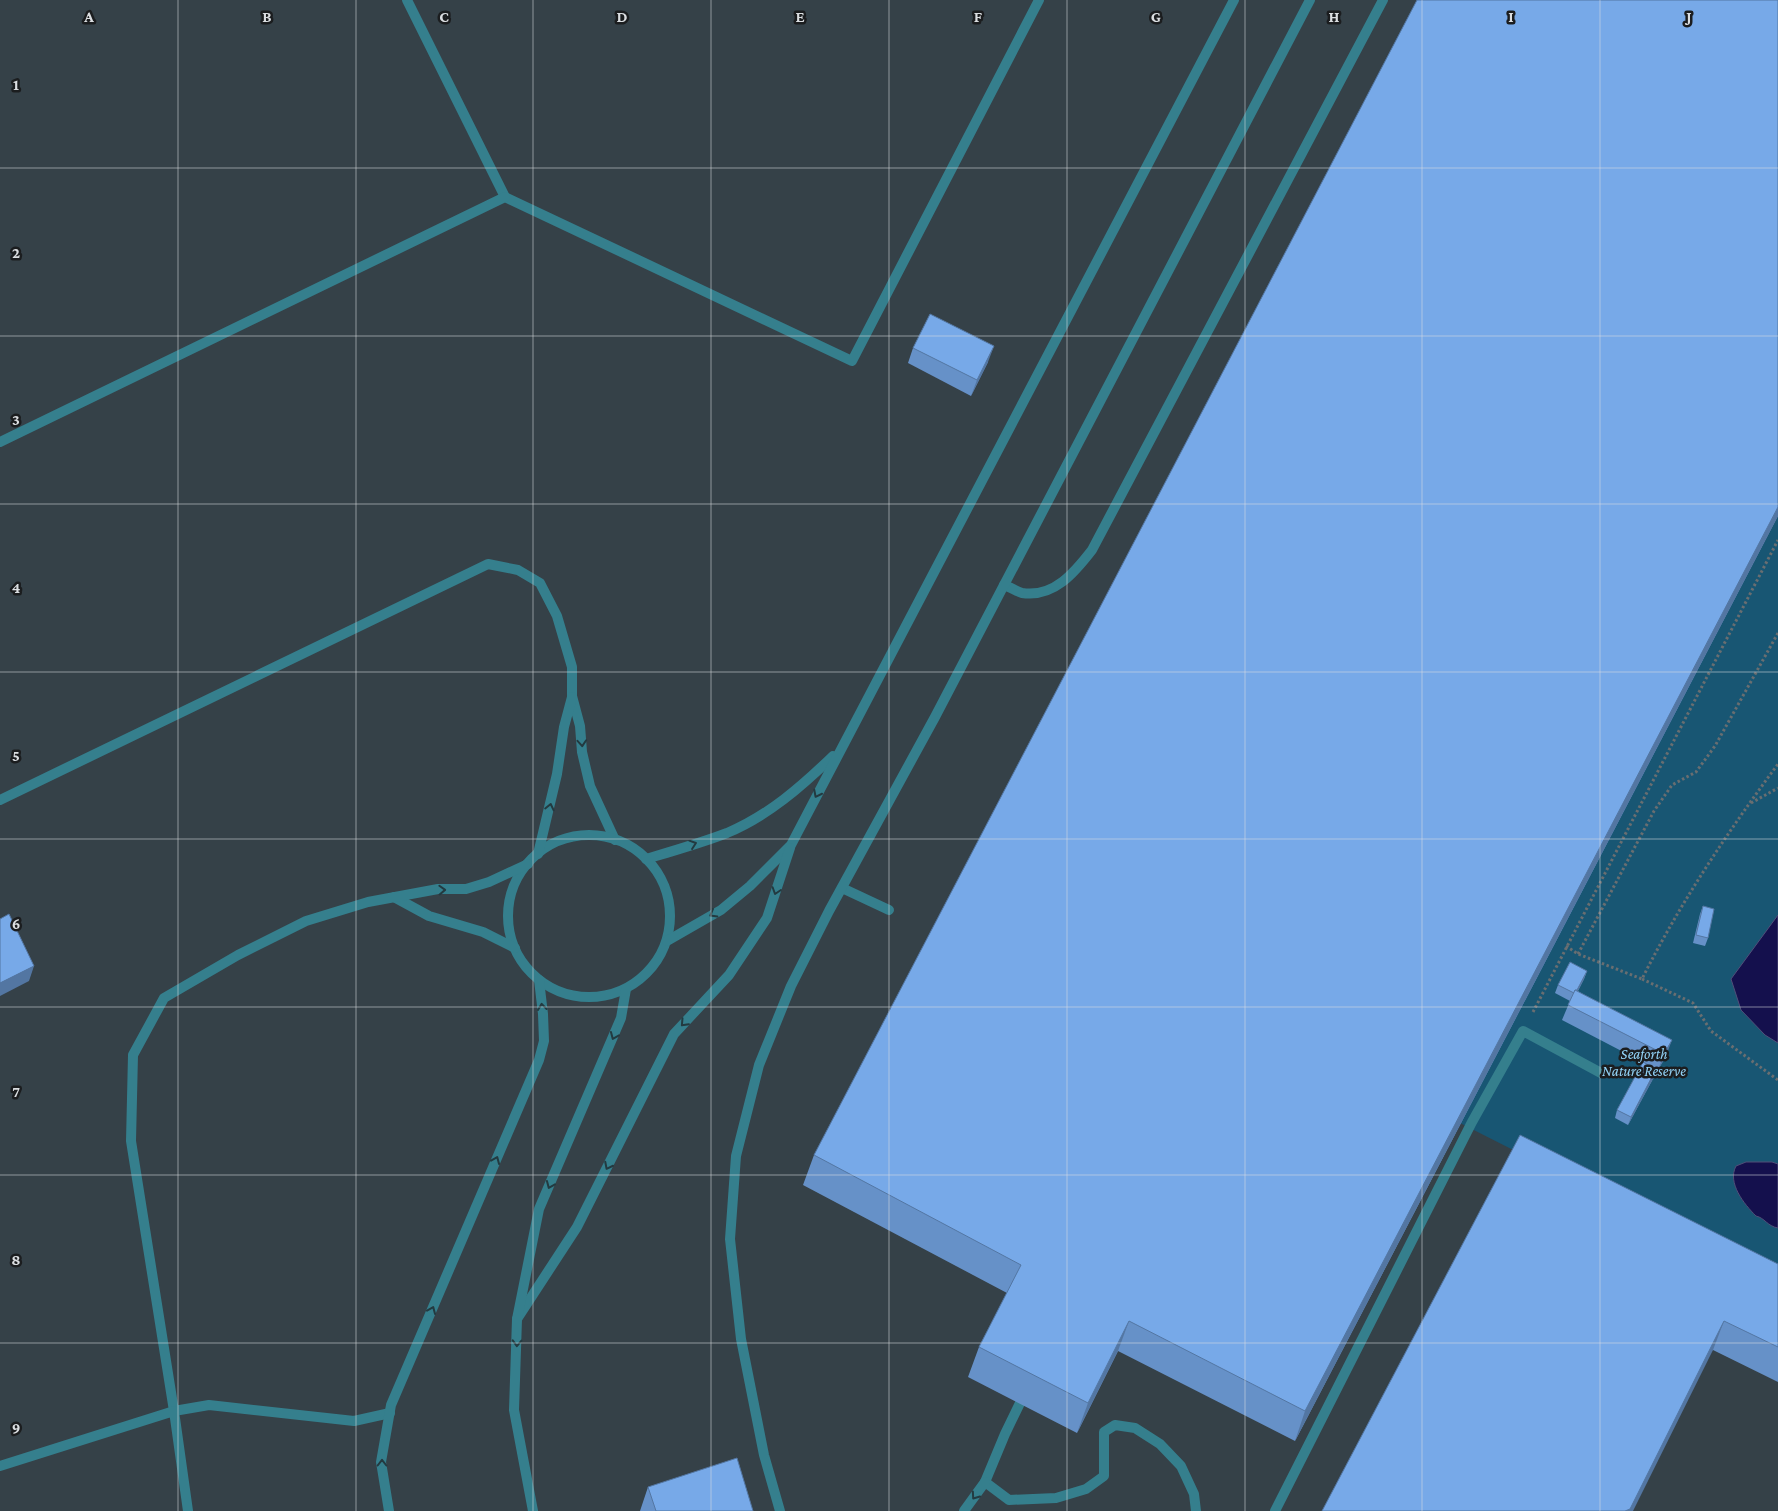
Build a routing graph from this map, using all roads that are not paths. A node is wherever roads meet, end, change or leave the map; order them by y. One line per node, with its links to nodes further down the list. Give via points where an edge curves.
1 (407, 0): 6 (lane)
2 (1039, 0): 6 (lane, via 852,361)
3 (1234, 0): 10 (lane)
4 (1310, 0): 8 (lane)
5 (1383, 0): 8 (lane, via 1092,550 1067,579 1051,589 1036,594)
6 (505, 197): 7 (lane)
7 (0, 442)
8 (1004, 585): 17 (lane)
9 (572, 696): 11 (lane, via 572,667 557,616 540,583 518,570 488,564); 12 (lane, one-way to 12, via 590,786); 14 (lane, one-way to 9)
10 (840, 750): 13 (lane, one-way to 13); 15 (lane, one-way to 10, via 728,832 766,812)
11 (0, 800)
12 (615, 840): 14 (lane, via 588,836 570,839); 15 (lane, via 632,847)
13 (791, 845): 20 (lane, one-way to 20, via 721,910); 25 (lane, one-way to 25, via 766,918 729,975 674,1034 577,1227)
14 (538, 854): 16 (lane)
15 (646, 859): 20 (lane, via 660,876 668,897 671,919)
16 (528, 864): 18 (lane, one-way to 16, via 438,889 466,889); 21 (lane, via 514,882 510,899 509,924)
17 (842, 888): 19 (lane); 34 (lane, via 792,986 759,1065 736,1156 730,1240 741,1339 764,1455)
18 (394, 897): 21 (lane, via 429,916 483,932); 27 (lane, via 306,921 238,955 164,998 133,1056 131,1141)
19 (889, 910)
20 (667, 941): 23 (lane, via 658,960 644,977)
21 (515, 948): 22 (lane)
22 (539, 980): 23 (lane, via 559,992 581,997 604,996); 28 (lane, one-way to 22, via 391,1404 539,1060 544,1041)
23 (626, 989): 25 (lane, one-way to 25, via 622,1018 539,1209)
24 (1601, 1073): 37 (lane, via 1523,1031 1472,1122)
25 (518, 1320): 33 (lane, one-way to 33, via 514,1410)
26 (1020, 1404): 30 (lane)
27 (174, 1411): 28 (lane, via 209,1405 354,1420); 29 (lane); 31 (lane)
28 (390, 1413): 32 (lane, one-way to 28, via 380,1462)
29 (0, 1466)
30 (985, 1482): 35 (lane, one-way to 35); 36 (lane, via 1009,1500 1056,1498 1086,1490 1104,1476 1104,1432 1115,1425 1134,1428 1160,1444 1181,1466 1194,1494)
31 (188, 1511)
32 (389, 1511)
33 (533, 1511)
34 (780, 1511)
35 (964, 1511)
36 (1196, 1511)
37 (1275, 1511)

